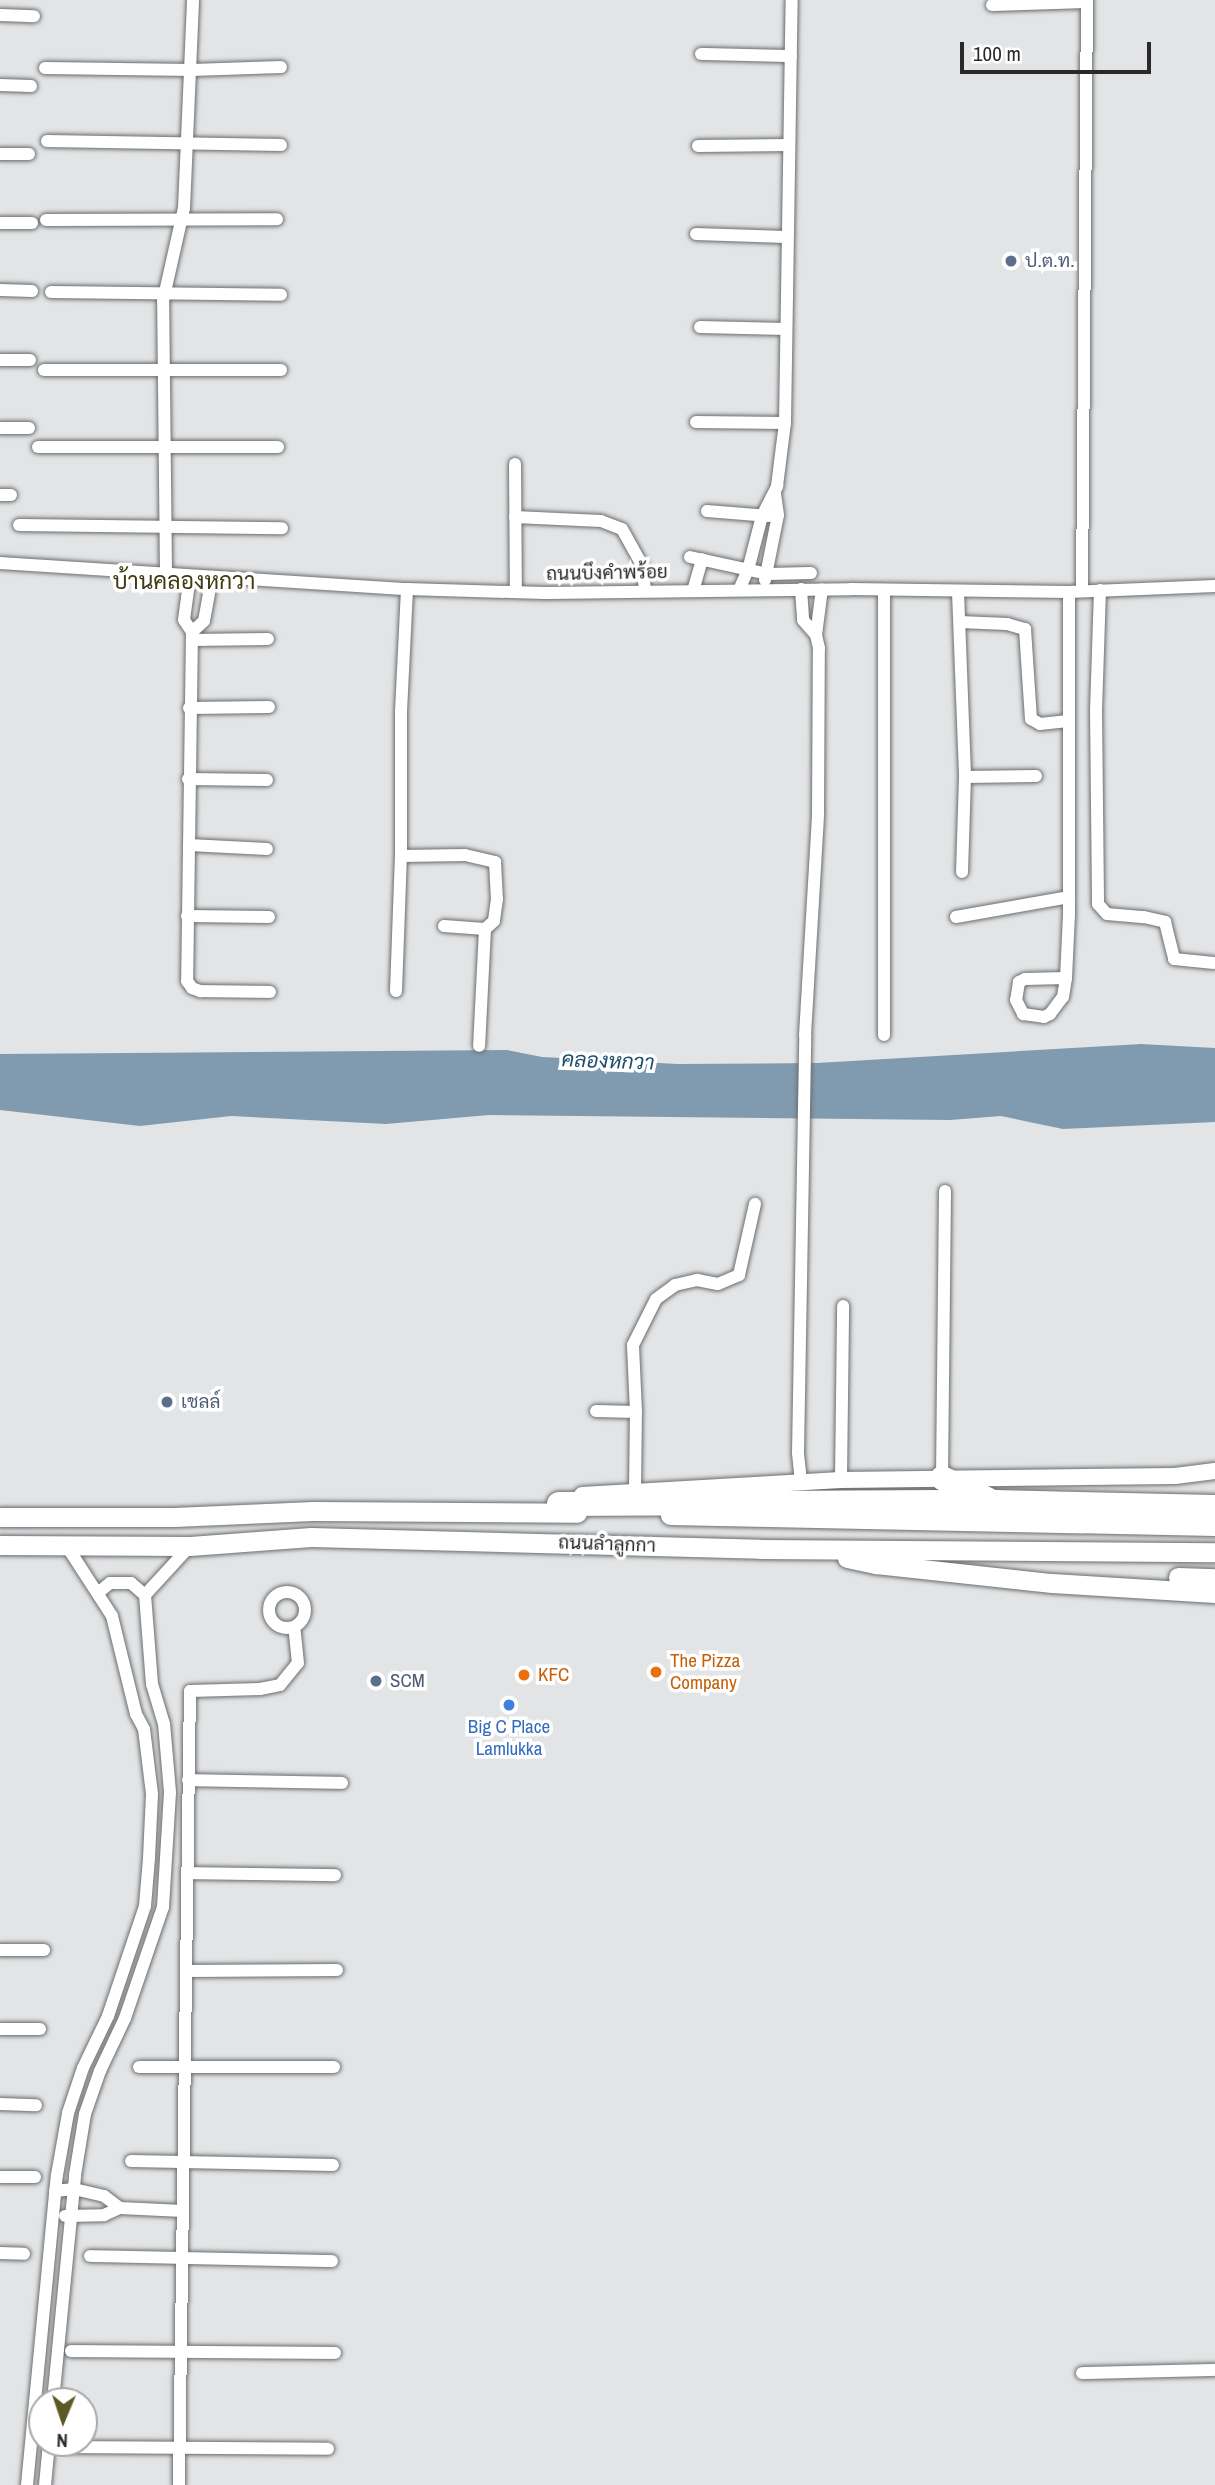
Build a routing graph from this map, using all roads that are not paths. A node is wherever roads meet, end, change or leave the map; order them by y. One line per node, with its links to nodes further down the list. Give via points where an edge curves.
1 (193, 0): 11 (street)
2 (792, 0): 8 (street)
3 (1087, 1): 4 (street); 73 (street)
4 (992, 5)
5 (0, 15): 6 (street)
6 (34, 16)
7 (701, 54): 8 (street)
8 (791, 56): 17 (street)
9 (281, 67): 11 (street)
10 (45, 68): 11 (street)
11 (192, 70): 15 (street)
12 (0, 85): 13 (street)
13 (31, 86)
14 (47, 142): 15 (street)
15 (188, 143): 16 (street); 21 (street)
16 (281, 145)
17 (789, 145): 18 (street); 27 (street)
18 (698, 146)
19 (0, 154): 20 (street)
20 (29, 154)
21 (183, 217): 22 (street); 23 (street); 31 (street)
22 (277, 219)
23 (46, 220)
24 (0, 223): 25 (street)
25 (32, 223)
26 (696, 234): 27 (street)
27 (786, 237): 34 (street)
28 (0, 290): 29 (street)
29 (32, 291)
30 (51, 292): 31 (street)
31 (165, 293): 32 (street); 39 (street)
32 (281, 295)
33 (700, 327): 34 (street)
34 (786, 330): 41 (street)
35 (0, 360): 36 (street)
36 (30, 360)
37 (44, 370): 39 (street)
38 (281, 370): 39 (street)
39 (165, 371): 44 (street)
40 (696, 422): 41 (street)
41 (785, 423): 48 (street)
42 (0, 428): 43 (street)
43 (29, 428)
44 (166, 445): 45 (street); 46 (street); 54 (street)
45 (38, 447)
46 (278, 447)
47 (515, 464): 52 (street)
48 (775, 494): 50 (street); 51 (street)
49 (707, 511): 51 (street)
50 (778, 515): 51 (street); 60 (street)
51 (762, 516): 57 (street)
52 (515, 517): 71 (street, via 601,521 622,529 642,565); 74 (street)
53 (19, 525): 54 (street)
54 (166, 527): 55 (street); 59 (street)
55 (282, 528)
56 (0, 563): 59 (street, ถนนบึงคำพร้อย)
57 (748, 570): 60 (street); 67 (street); 72 (street, via 696,558)
58 (811, 573): 60 (street)
59 (166, 574): 61 (street, ถนนบึงคำพร้อย)
60 (767, 574): 68 (street)
61 (190, 576): 62 (street, ถนนบึงคำพร้อย); 79 (street, via 184,620)
62 (212, 577): 64 (street, ถนนบึงคำพร้อย); 79 (street, via 204,621)
63 (1215, 586): 70 (street, ถนนบึงคำพร้อย)
64 (407, 589): 74 (street, ถนนบึงคำพร้อย); 90 (street)
65 (800, 589): 66 (street, ถนนบึงคำพร้อย); 68 (street, ถนนบึงคำพร้อย); 78 (street, via 803,620)
66 (821, 589): 69 (street, ถนนบึงคำพร้อย); 78 (street)
67 (739, 590): 68 (street, ถนนบึงคำพร้อย); 72 (street, ถนนบึงคำพร้อย)
68 (761, 590)
69 (884, 590): 75 (street, ถนนบึงคำพร้อย); 102 (street)
70 (1100, 590): 73 (street, ถนนบึงคำพร้อย); 98 (street, via 1098,904 1104,914 1165,922 1174,959)
71 (645, 591): 72 (street, ถนนบึงคำพร้อย); 74 (street, ถนนบึงคำพร้อย)
72 (692, 591)
73 (1082, 591): 76 (street, ถนนบึงคำพร้อย)
74 (516, 592)
75 (958, 592): 76 (street, ถนนบึงคำพร้อย); 77 (street)
76 (1069, 592): 83 (street)
77 (960, 622): 83 (street, via 1025,629 1031,719 1040,724); 85 (street)
78 (816, 635): 112 (street, via 820,648 818,813 803,1147)
79 (192, 636): 80 (street); 82 (street)
80 (268, 639)
81 (269, 707): 82 (street)
82 (188, 708): 86 (street)
83 (1068, 721): 92 (street)
84 (1036, 776): 85 (street)
85 (965, 777): 91 (street)
86 (188, 779): 87 (street); 88 (street)
87 (267, 780)
88 (189, 845): 89 (street); 93 (street)
89 (267, 849)
90 (401, 856): 97 (street, via 465,855 495,862 494,921); 100 (street)
91 (962, 873)
92 (1069, 897): 95 (street); 99 (street)
93 (187, 916): 94 (street); 101 (street, via 187,981 192,988)
94 (269, 917)
95 (956, 917)
96 (444, 926): 97 (street)
97 (485, 929): 103 (street)
98 (1214, 963)
99 (1066, 978)
100 (396, 991)
101 (270, 992)
102 (884, 1035)
103 (479, 1046)
104 (945, 1191): 110 (street)
105 (755, 1204): 108 (street, via 740,1275 718,1284 697,1280 675,1285 656,1298 645,1315 633,1345)
106 (844, 1306): 111 (street)
107 (596, 1411): 108 (street)
108 (636, 1412): 113 (street)
109 (1215, 1471): 110 (street, via 1175,1476)
110 (942, 1478): 111 (street); 115 (highway)
111 (841, 1480): 112 (street)
112 (801, 1482): 113 (street)
113 (635, 1490): 116 (street, via 589,1492)
114 (1215, 1500): 117 (highway)
115 (994, 1502): 116 (highway); 117 (highway)
116 (559, 1504): 119 (main road)
117 (1173, 1505): 118 (highway)
118 (1215, 1507)
119 (525, 1512): 120 (main road, ถนนลำลูกกา); 121 (main road, ถนนลำลูกกา)
120 (0, 1517)
121 (1215, 1525)
122 (0, 1545): 123 (main road, ถนนลำลูกกา)
123 (66, 1545): 124 (main road, ถนนลำลูกกา); 129 (street)
124 (190, 1546): 125 (main road, ถนนลำลูกกา, via 311,1537); 131 (street)
125 (805, 1549): 126 (main road, ถนนลำลูกกา); 127 (main road)
126 (1215, 1552)
127 (876, 1564): 128 (main road); 130 (main road, via 1052,1583)
128 (1215, 1578)
129 (99, 1592): 131 (street, via 110,1583 131,1583); 134 (street)
130 (1215, 1593)
131 (145, 1595): 133 (street)
132 (294, 1627): 137 (street, via 298,1663 280,1685 190,1691)
133 (147, 1641): 134 (street); 135 (street)
134 (121, 1644): 136 (street)
135 (157, 1705): 136 (street); 146 (street, via 164,1724 170,1792 168,1857 163,1906)
136 (136, 1714): 145 (street, via 145,1728 152,1794 149,1858 145,1906)
137 (188, 1780): 138 (street); 139 (street)
138 (342, 1783)
139 (187, 1873): 140 (street); 143 (street)
140 (335, 1875)
141 (0, 1950): 142 (street)
142 (44, 1950)
143 (186, 1970): 144 (street); 150 (street)
144 (337, 1970)
145 (118, 1987): 146 (street); 160 (street, via 68,2113)
146 (134, 1991): 159 (street, via 85,2114)
147 (0, 2029): 148 (street)
148 (40, 2029)
149 (139, 2067): 150 (street)
150 (183, 2067): 151 (street); 155 (street)
151 (334, 2067)
152 (0, 2104): 153 (street)
153 (36, 2105)
154 (131, 2161): 155 (street)
155 (183, 2162): 156 (street); 162 (street)
156 (333, 2165)
157 (0, 2177): 158 (street)
158 (35, 2177)
159 (74, 2189): 160 (street); 161 (street, via 104,2196); 164 (street)
160 (55, 2191): 163 (street)
161 (120, 2208): 162 (street); 164 (street, via 104,2215)
162 (183, 2211): 168 (street)
163 (54, 2216): 164 (street); 175 (street)
164 (71, 2217): 176 (street)
165 (0, 2253): 166 (street)
166 (24, 2254)
167 (90, 2256): 168 (street)
168 (182, 2257): 169 (street); 171 (street)
169 (332, 2261)
170 (71, 2351): 171 (street)
171 (181, 2351): 172 (street); 178 (street)
172 (335, 2353)
173 (1215, 2370): 174 (street)
174 (1082, 2373)
175 (41, 2387)
176 (54, 2387)
177 (98, 2447): 178 (street)
178 (179, 2447): 179 (street); 184 (street)
179 (328, 2449)
180 (32, 2457): 182 (street)
181 (48, 2457): 183 (street)
182 (27, 2485)
183 (45, 2485)
184 (179, 2485)

